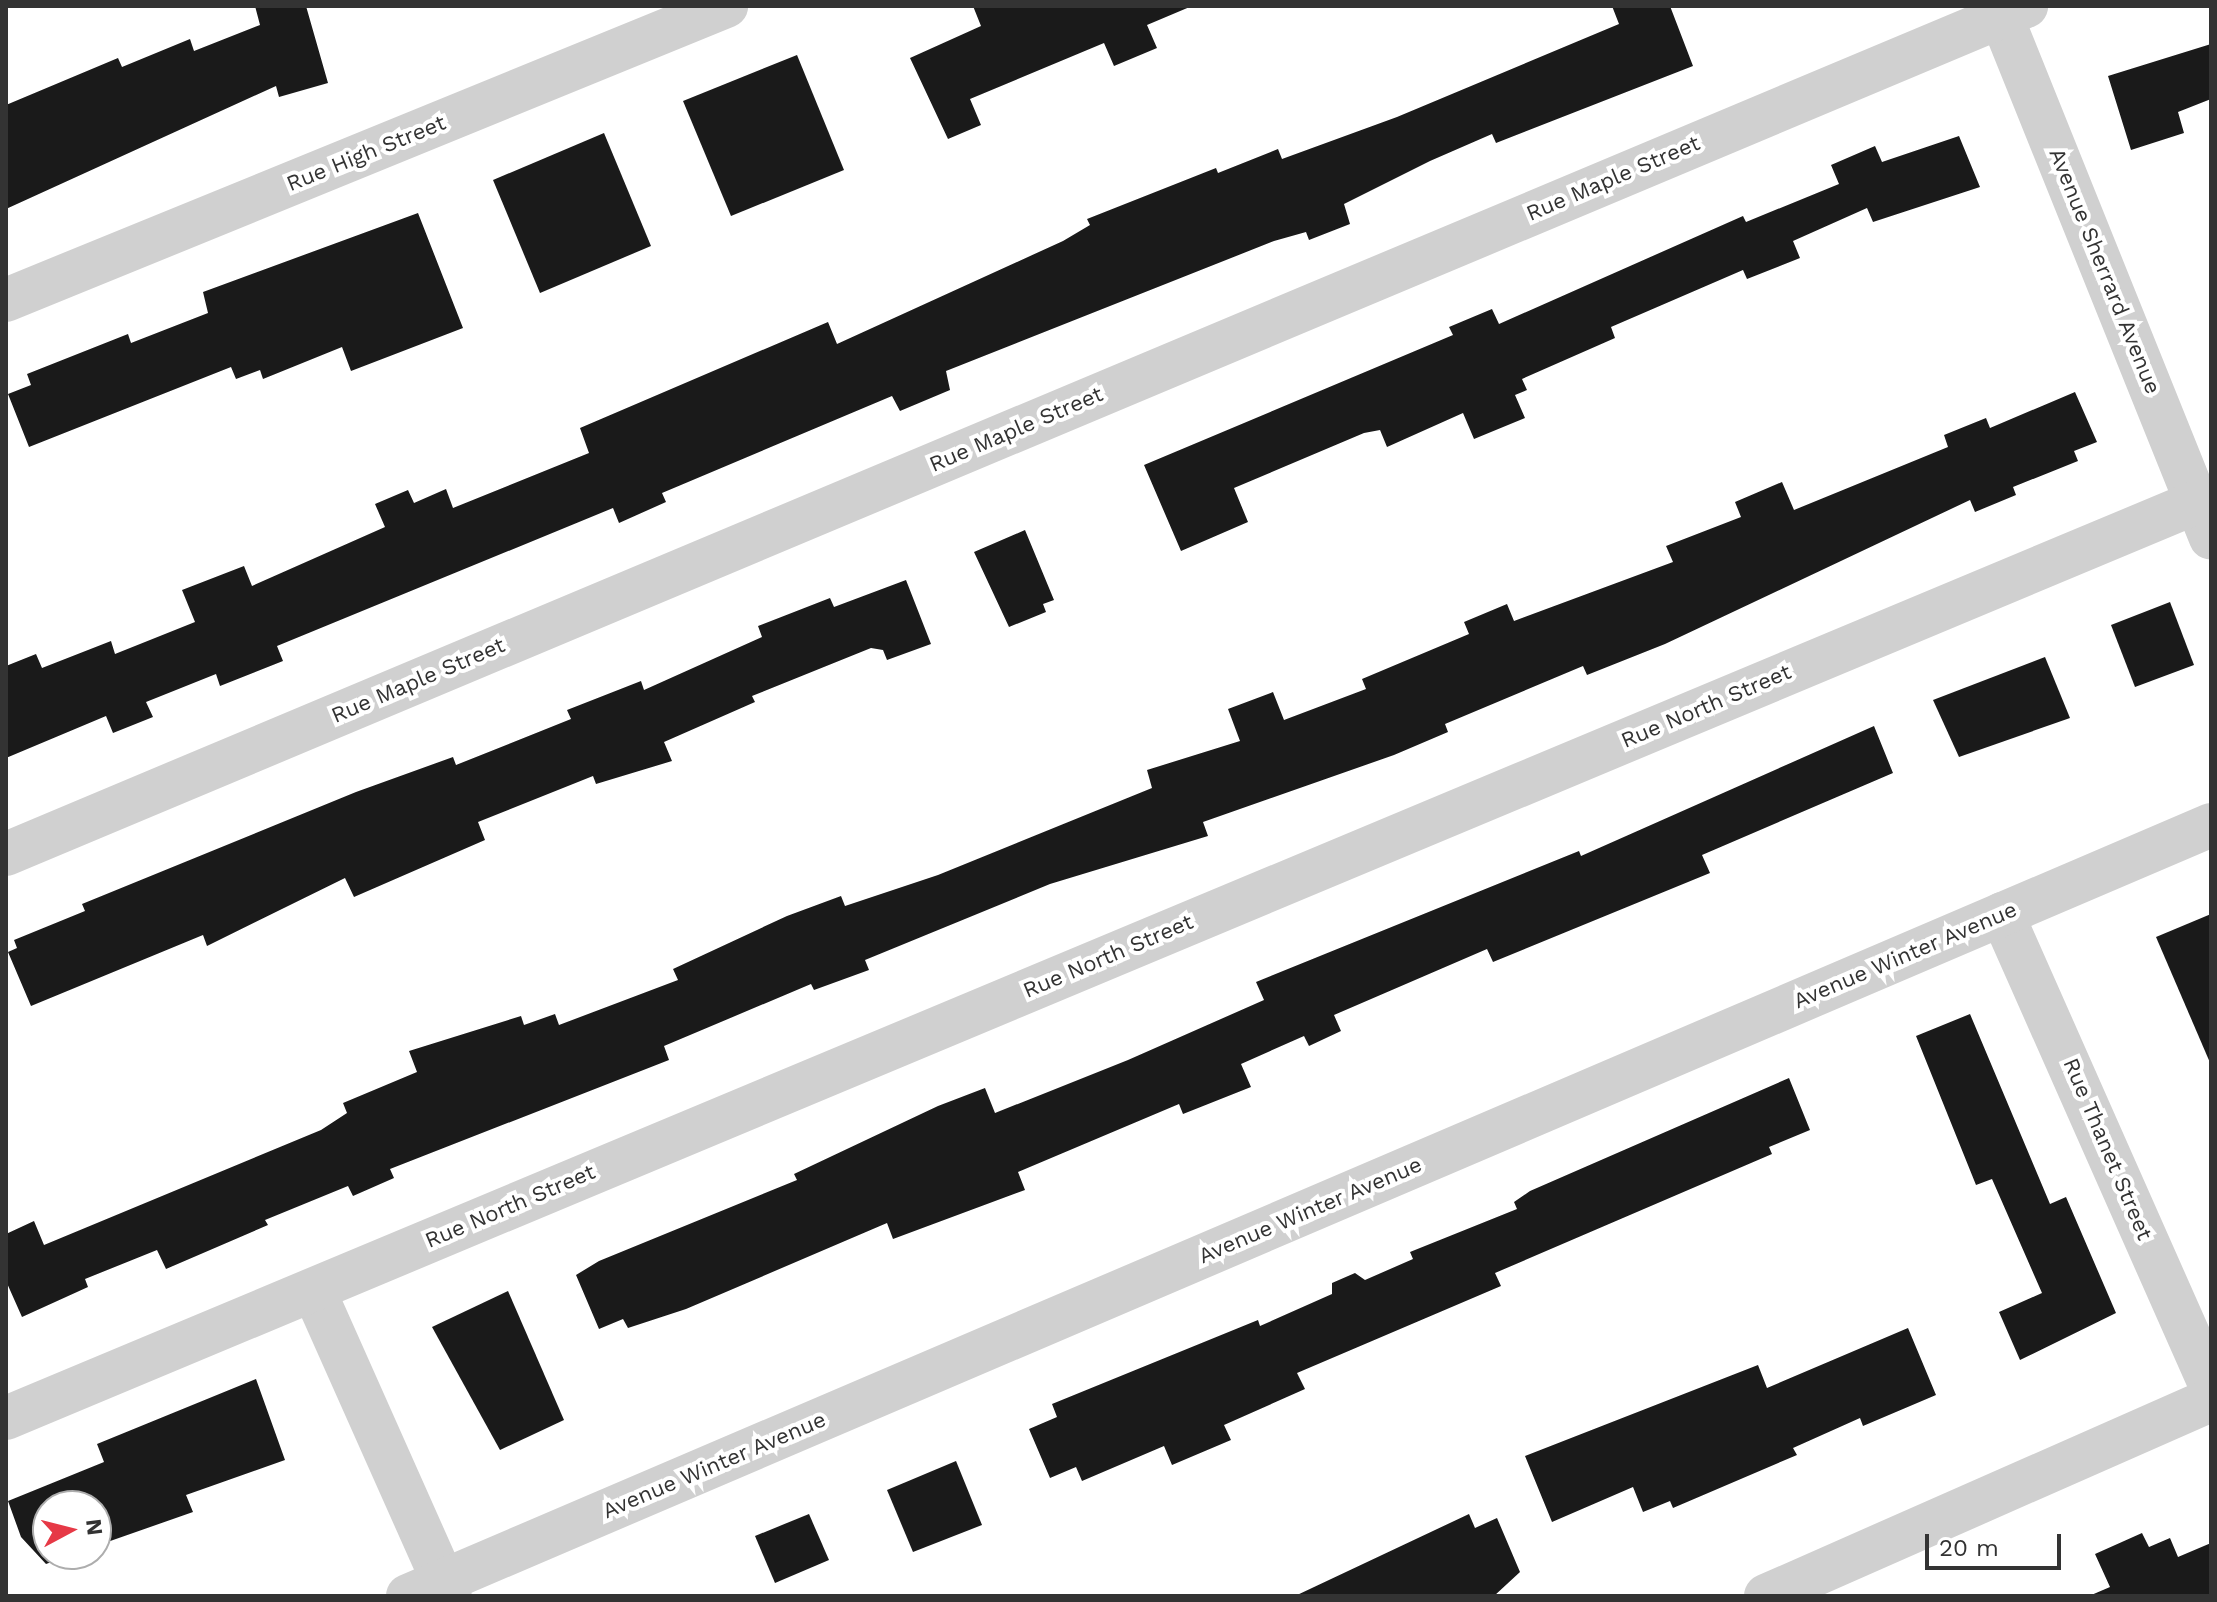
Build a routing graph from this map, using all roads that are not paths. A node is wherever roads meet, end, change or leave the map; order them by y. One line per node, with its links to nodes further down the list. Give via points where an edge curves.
1 (2008, 9): 4 (street, Avenue Sherrard Avenue); 6 (street, Rue Maple Street)
2 (701, 11): 3 (street, Rue High Street)
3 (6, 300)
4 (2206, 512): 8 (street, Rue North Street)
5 (2211, 825): 7 (street, Avenue Winter Avenue)
6 (6, 854)
7 (2002, 914): 9 (street, Rue Thanet Street); 12 (street, Avenue Winter Avenue)
8 (314, 1291): 11 (street, Rue North Street); 12 (street)
9 (2211, 1386)
10 (2211, 1400): 13 (street)
11 (6, 1418)
12 (434, 1591)
13 (1766, 1596)

